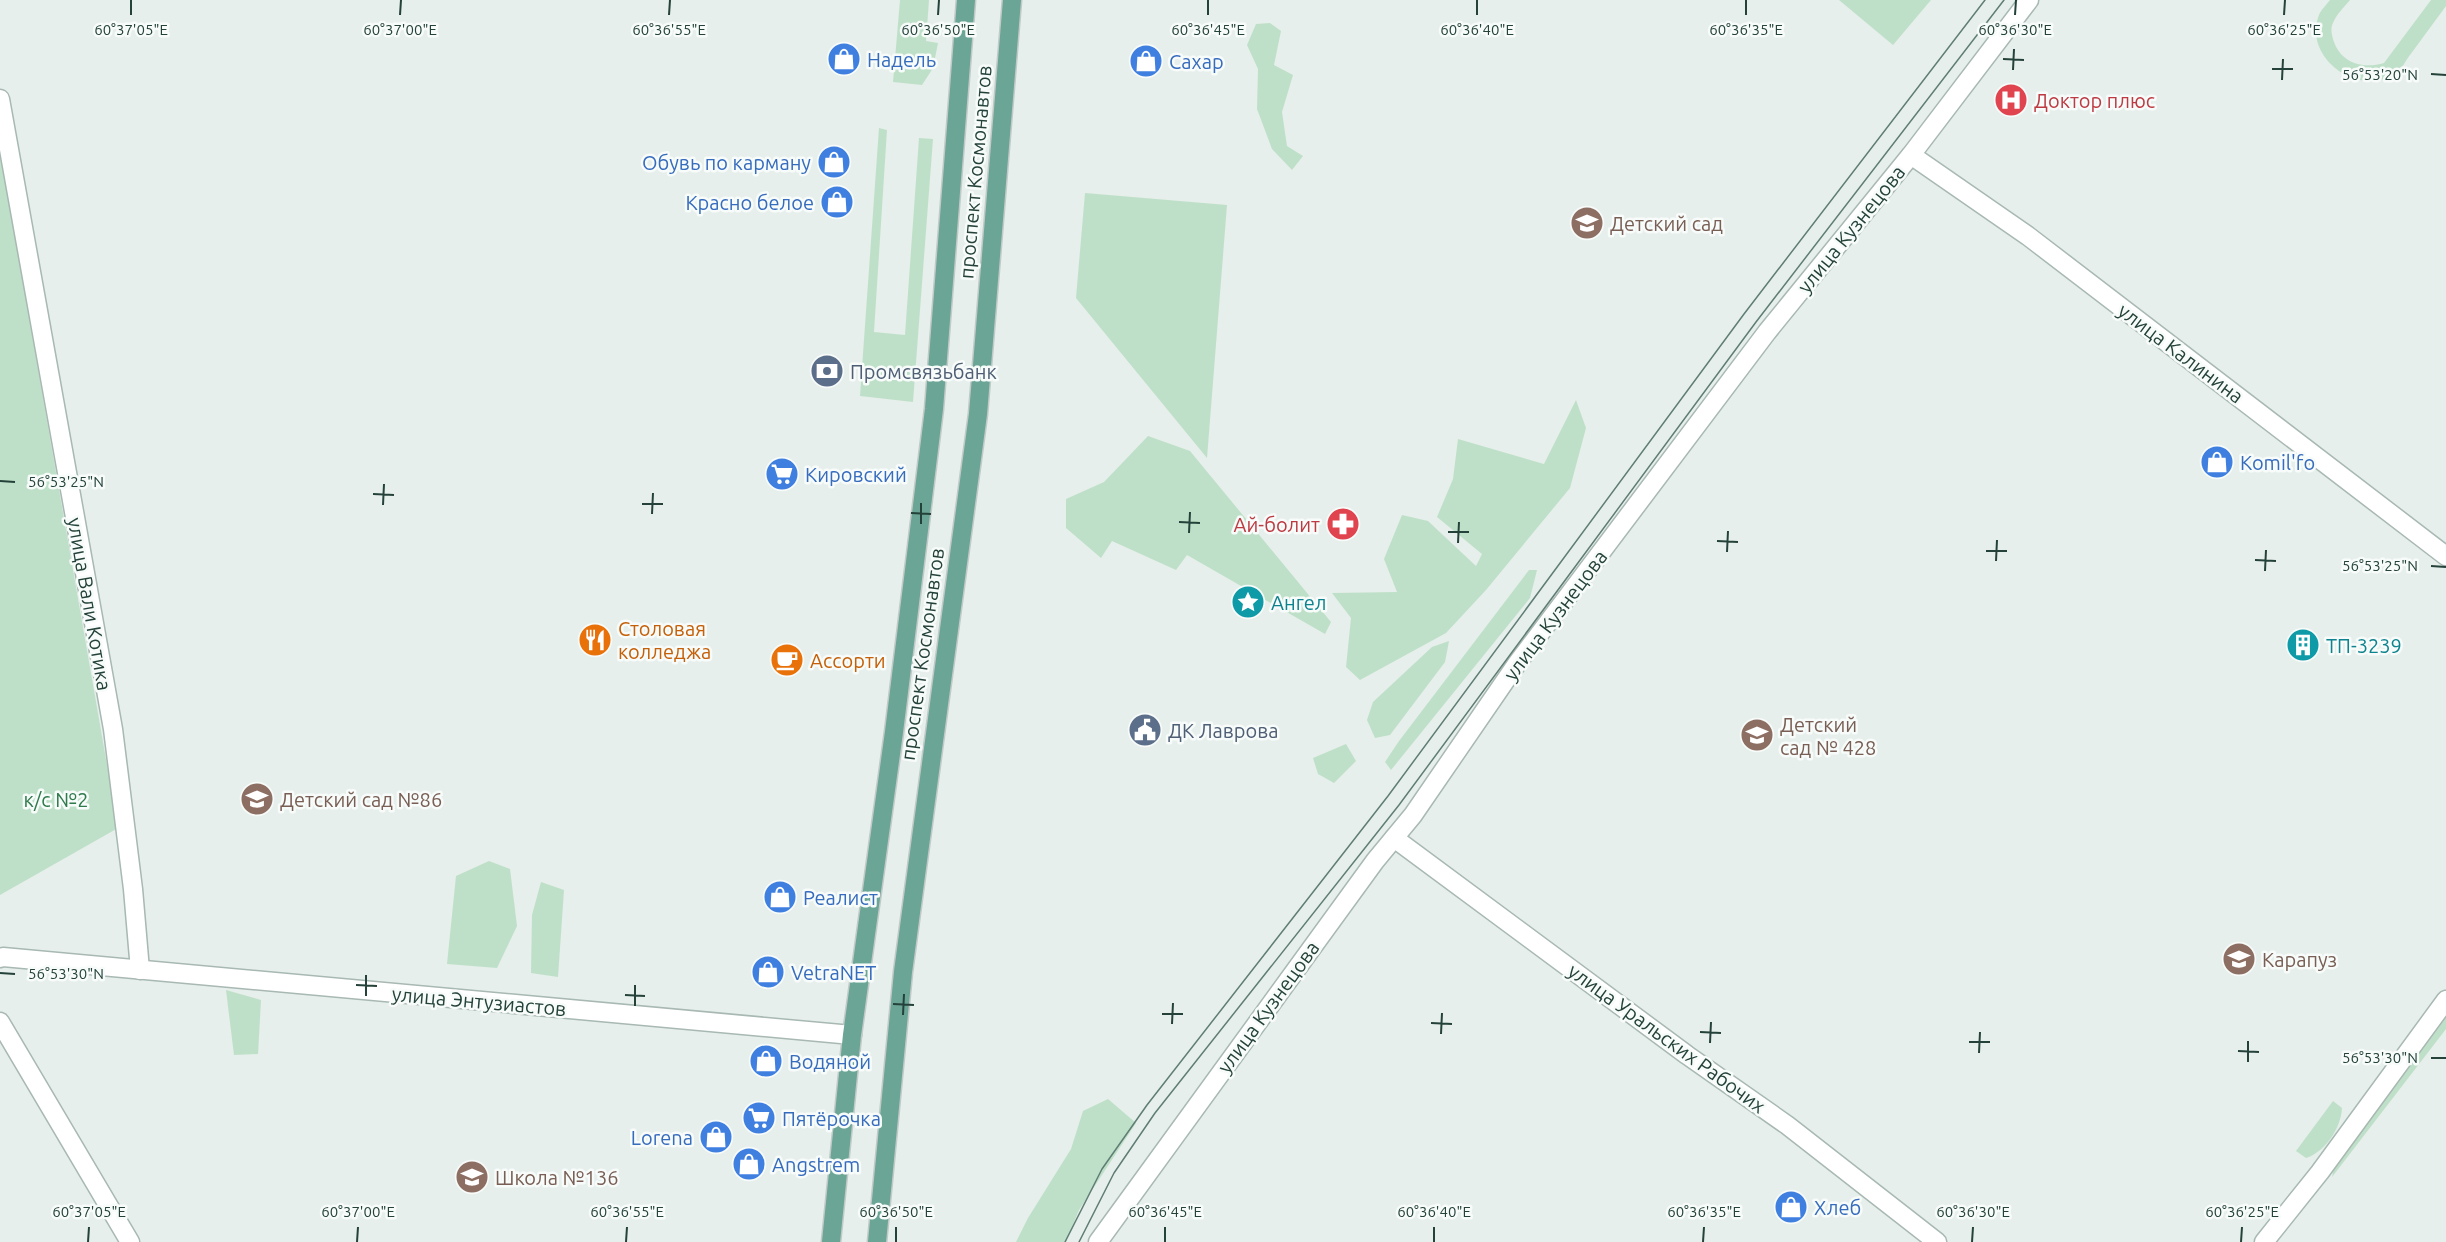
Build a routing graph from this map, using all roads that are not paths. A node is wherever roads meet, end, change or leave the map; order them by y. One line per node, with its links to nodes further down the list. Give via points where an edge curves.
1 (966, 0): 12 (main road, проспект Космонавтов, via 934,410)
2 (1012, 0): 15 (main road, проспект Космонавтов, via 978,414 903,972)
3 (2029, 0): 5 (street, улица Кузнецова)
4 (0, 99): 9 (street, улица Вали Котика, via 113,729)
5 (1911, 155): 6 (street, улица Калинина, via 2028,236); 7 (street, улица Кузнецова, via 1760,341 1523,656)
6 (2446, 556)
7 (1394, 838): 16 (street, улица Кузнецова); 17 (street, улица Уральских Рабочих, via 1787,1125)
8 (0, 958): 9 (street, улица Энтузиастов)
9 (140, 970): 12 (street, улица Энтузиастов)
10 (2446, 1000): 18 (street)
11 (0, 1022): 13 (street)
12 (852, 1035): 14 (main road, проспект Космонавтов)
13 (129, 1242)
14 (831, 1242)
15 (877, 1242)
16 (1098, 1242)
17 (1937, 1242)
18 (2264, 1242)

